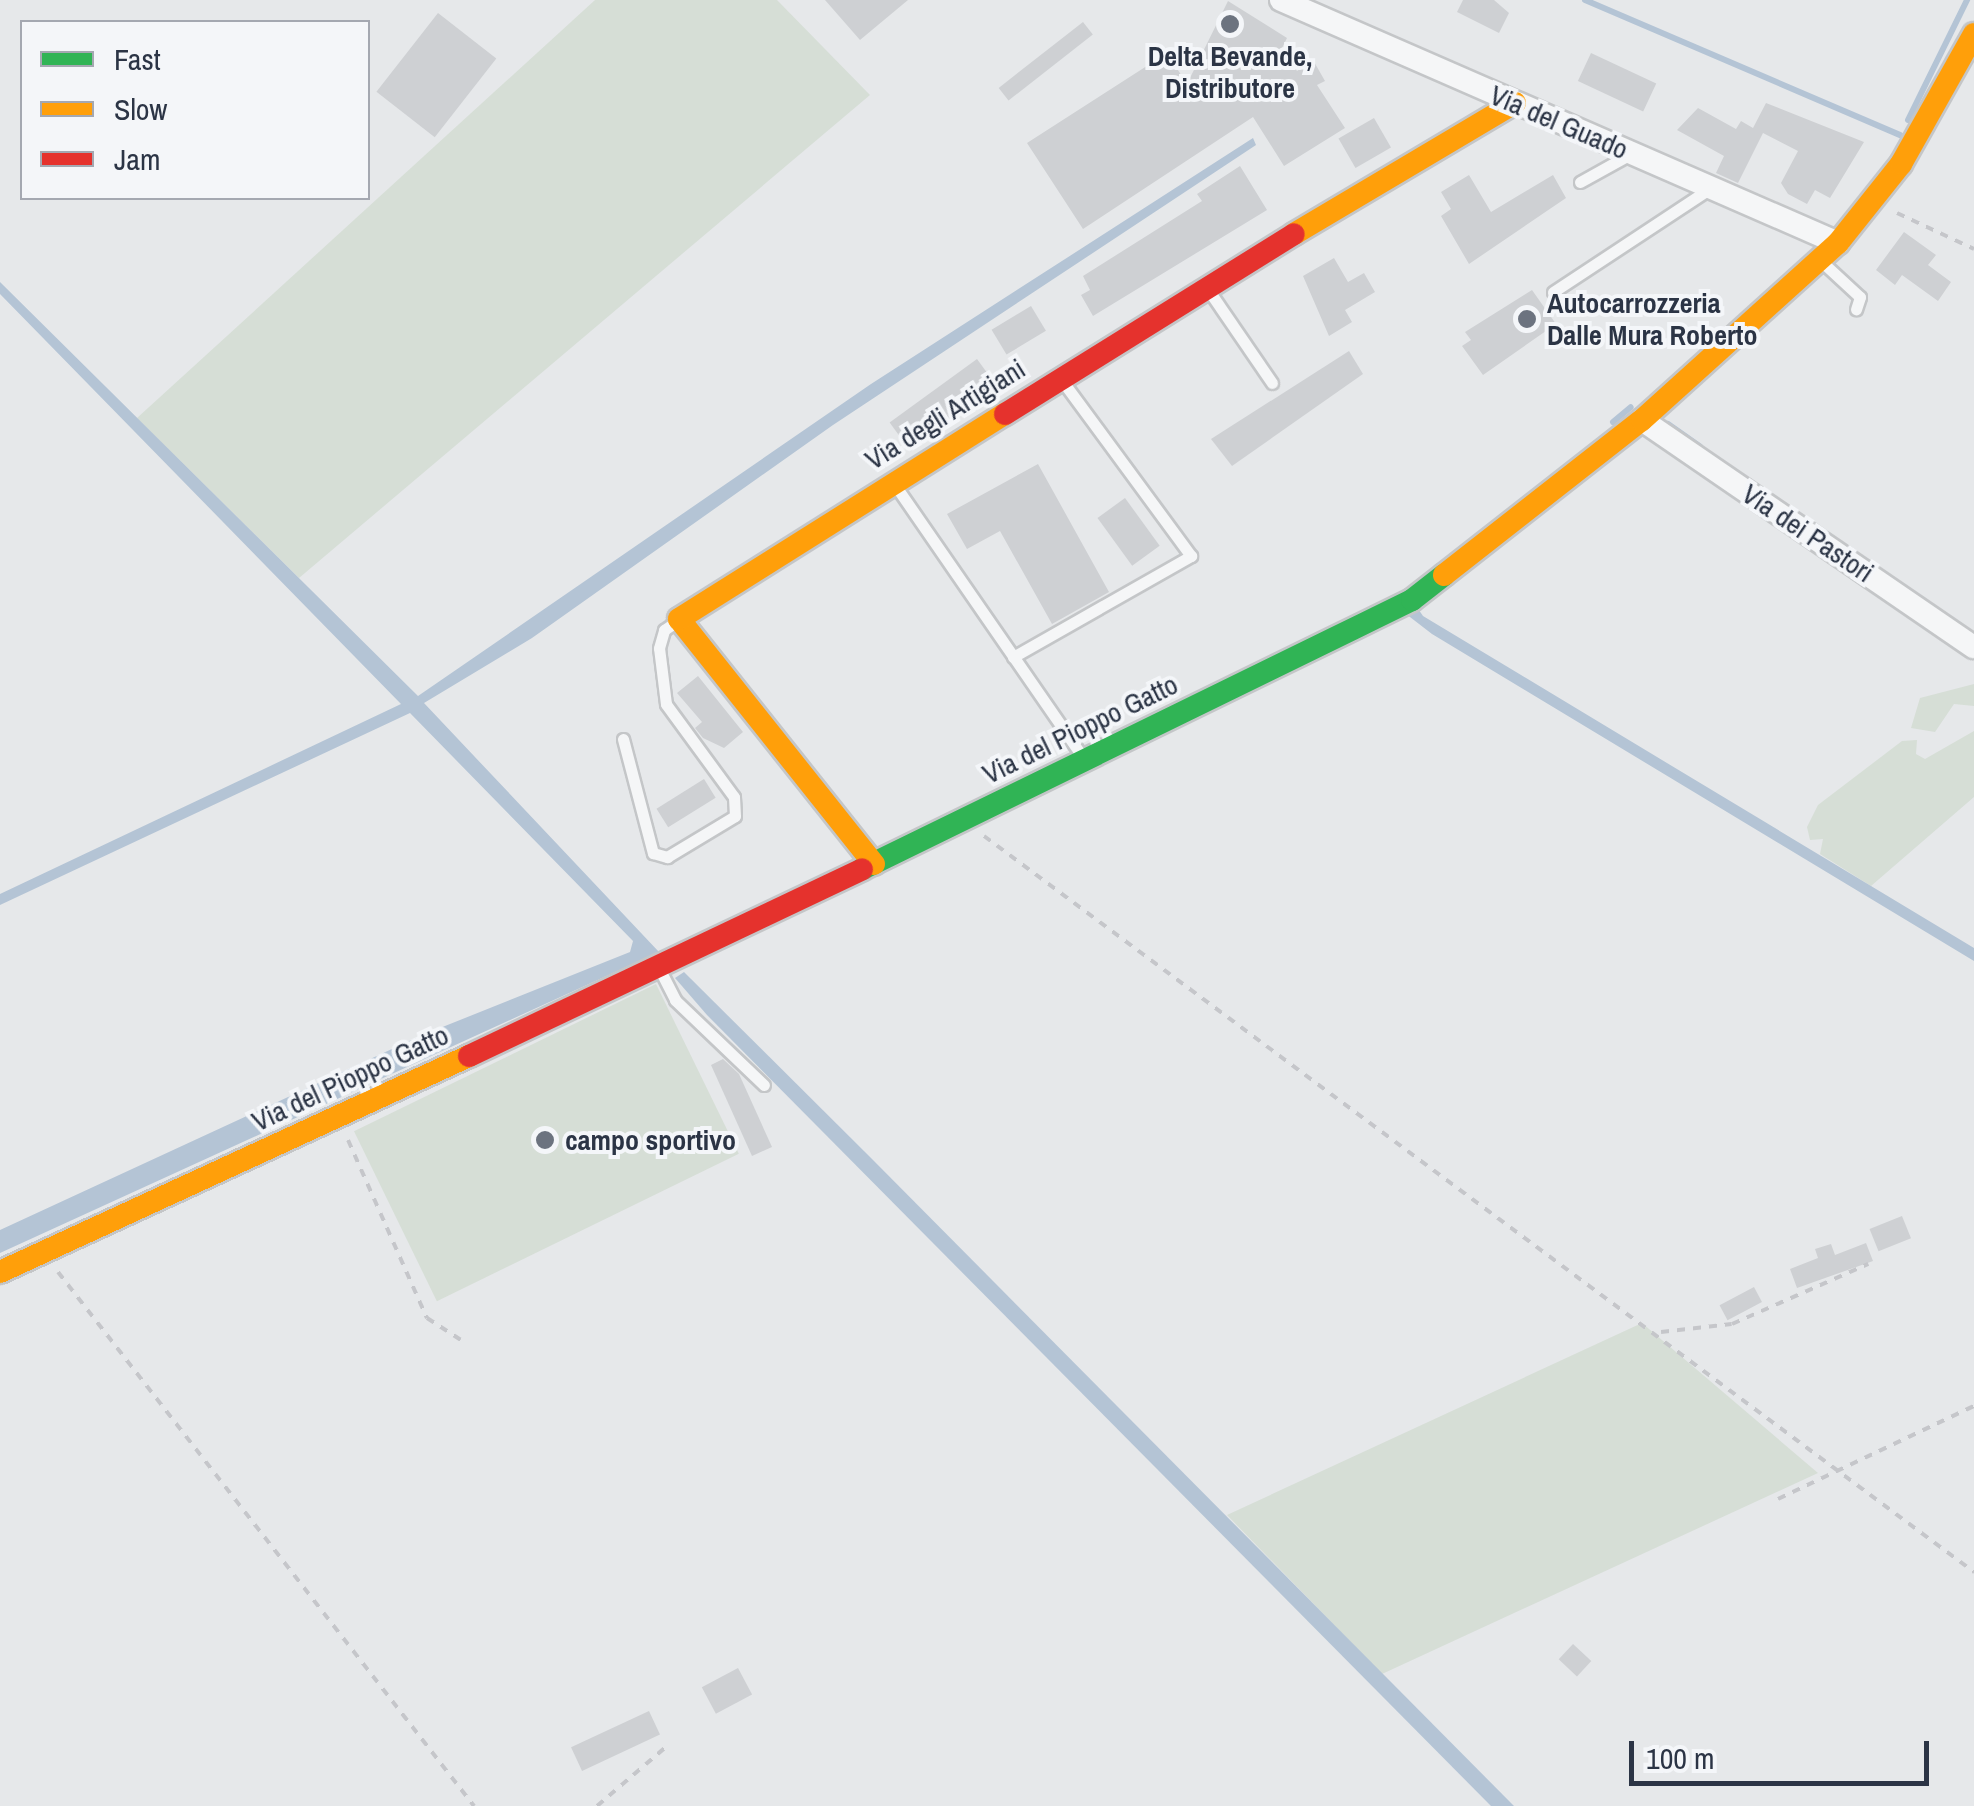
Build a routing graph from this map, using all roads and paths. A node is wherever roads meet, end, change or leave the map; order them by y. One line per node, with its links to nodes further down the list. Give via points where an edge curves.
1 (1281, 0): 3 (street, Via del Guado)
2 (1974, 34): 7 (street, Via del Pioppo Gatto)
3 (1514, 103): 4 (street, Via del Guado); 11 (street, Via degli Artigiani)
4 (1632, 154): 5 (lane); 6 (street, Via del Guado)
5 (1580, 182)
6 (1710, 188): 8 (street, Via del Guado); 12 (lane)
7 (1871, 202): 8 (street, Via del Pioppo Gatto); 9 (path)
8 (1838, 242): 10 (street, Via del Pioppo Gatto)
9 (1974, 250)
10 (1819, 260): 13 (lane, via 1860,297); 16 (street, Via del Pioppo Gatto)
11 (1206, 286): 14 (street, Via degli Artigiani); 15 (lane)
12 (1553, 292)
13 (1856, 309)
14 (1059, 378): 17 (street, Via degli Artigiani); 20 (lane, via 1191,556)
15 (1272, 383)
16 (1642, 420): 19 (street, Via dei Pastori); 22 (street, Via del Pioppo Gatto, via 1412,600)
17 (893, 482): 18 (street, Via degli Artigiani); 20 (lane)
18 (680, 619): 21 (lane, via 664,630 659,648 666,704 734,798 735,816 667,857 652,854); 24 (street)
19 (1974, 647)
20 (1013, 657): 22 (lane)
21 (623, 739)
22 (1084, 760): 23 (street, Via del Pioppo Gatto)
23 (969, 817): 24 (street, Via del Pioppo Gatto); 31 (path, via 983,835 1364,1122)
24 (874, 864): 25 (street, Via del Pioppo Gatto)
25 (659, 968): 26 (lane, via 675,1000); 27 (street, Via del Pioppo Gatto)
26 (764, 1085)
27 (338, 1117): 28 (street, Via del Pioppo Gatto); 32 (path, via 427,1318)
28 (43, 1252): 30 (street, Via del Pioppo Gatto); 38 (path)
29 (1868, 1264): 31 (path, via 1732,1324)
30 (0, 1272)
31 (1658, 1332): 34 (path)
32 (461, 1340)
33 (1974, 1406): 34 (path)
34 (1837, 1473): 35 (path); 36 (path)
35 (1778, 1499)
36 (1974, 1572)
37 (668, 1746): 39 (path)
38 (474, 1806)
39 (598, 1806)

